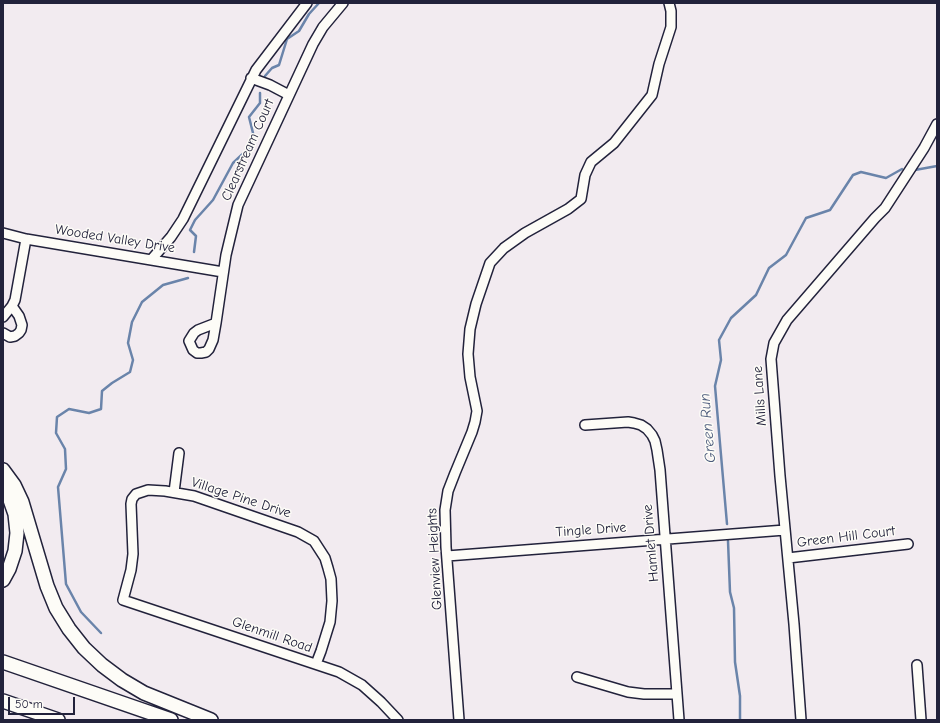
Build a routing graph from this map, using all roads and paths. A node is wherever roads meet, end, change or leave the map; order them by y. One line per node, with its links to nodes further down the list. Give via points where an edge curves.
1 (306, 3): 4 (street, Clearstream Court)
2 (343, 3): 5 (street, Clearstream Court, via 318,35)
3 (669, 3): 23 (street, Glenview Heights, via 671,27 652,95 614,143 591,162 585,174 581,199 525,233 504,248 490,263 470,329 468,354 477,411 472,432 448,491 444,520)
4 (251, 78): 5 (street); 9 (street, Clearstream Court, via 183,219)
5 (289, 95): 10 (street, Clearstream Court, via 238,205)
6 (937, 124): 20 (street, Mills Lane, via 885,208 787,320 774,343 771,359)
7 (3, 234): 8 (street, Wooded Valley Drive)
8 (26, 239): 9 (street, Wooded Valley Drive); 11 (street)
9 (151, 260): 10 (street, Wooded Valley Drive)
10 (224, 272): 13 (street, Clearstream Court)
11 (12, 306): 12 (street); 14 (street, via 21,320 21,330 10,337)
12 (3, 317)
13 (216, 324)
14 (3, 333)
15 (585, 425): 21 (street, Hamlet Drive, via 628,422 641,425 652,434 658,456)
16 (179, 453): 19 (street)
17 (3, 470): 37 (highway, via 22,502 56,608 84,648 122,680 168,703)
18 (3, 488): 25 (highway, via 15,514 17,532 10,569)
19 (174, 492): 26 (street, Village Pine Drive, via 148,490 136,494 132,499 132,570); 28 (street, Village Pine Drive, via 233,509 298,532 314,541 325,558 331,578 332,601 330,622)
20 (785, 530): 21 (street, Tingle Drive); 24 (street, Mills Lane)
21 (665, 540): 23 (street, Tingle Drive); 31 (street, Hamlet Drive)
22 (908, 544): 24 (street, Green Hill Court)
23 (447, 556): 39 (street, Glenview Heights)
24 (788, 558): 41 (street, Mills Lane)
25 (3, 580)
26 (123, 600): 28 (street, Glenmill Road)
27 (3, 662): 36 (highway)
28 (316, 664): 38 (street, Glenmill Road, via 340,672 362,685)
29 (917, 665): 42 (street)
30 (577, 677): 31 (street, via 628,692)
31 (676, 694): 40 (street, Hamlet Drive)
32 (3, 701): 35 (highway)
33 (3, 709): 34 (highway)
34 (48, 720)
35 (58, 720)
36 (172, 720)
37 (211, 720)
38 (398, 720)
39 (459, 720)
40 (679, 720)
41 (801, 720)
42 (921, 720)

